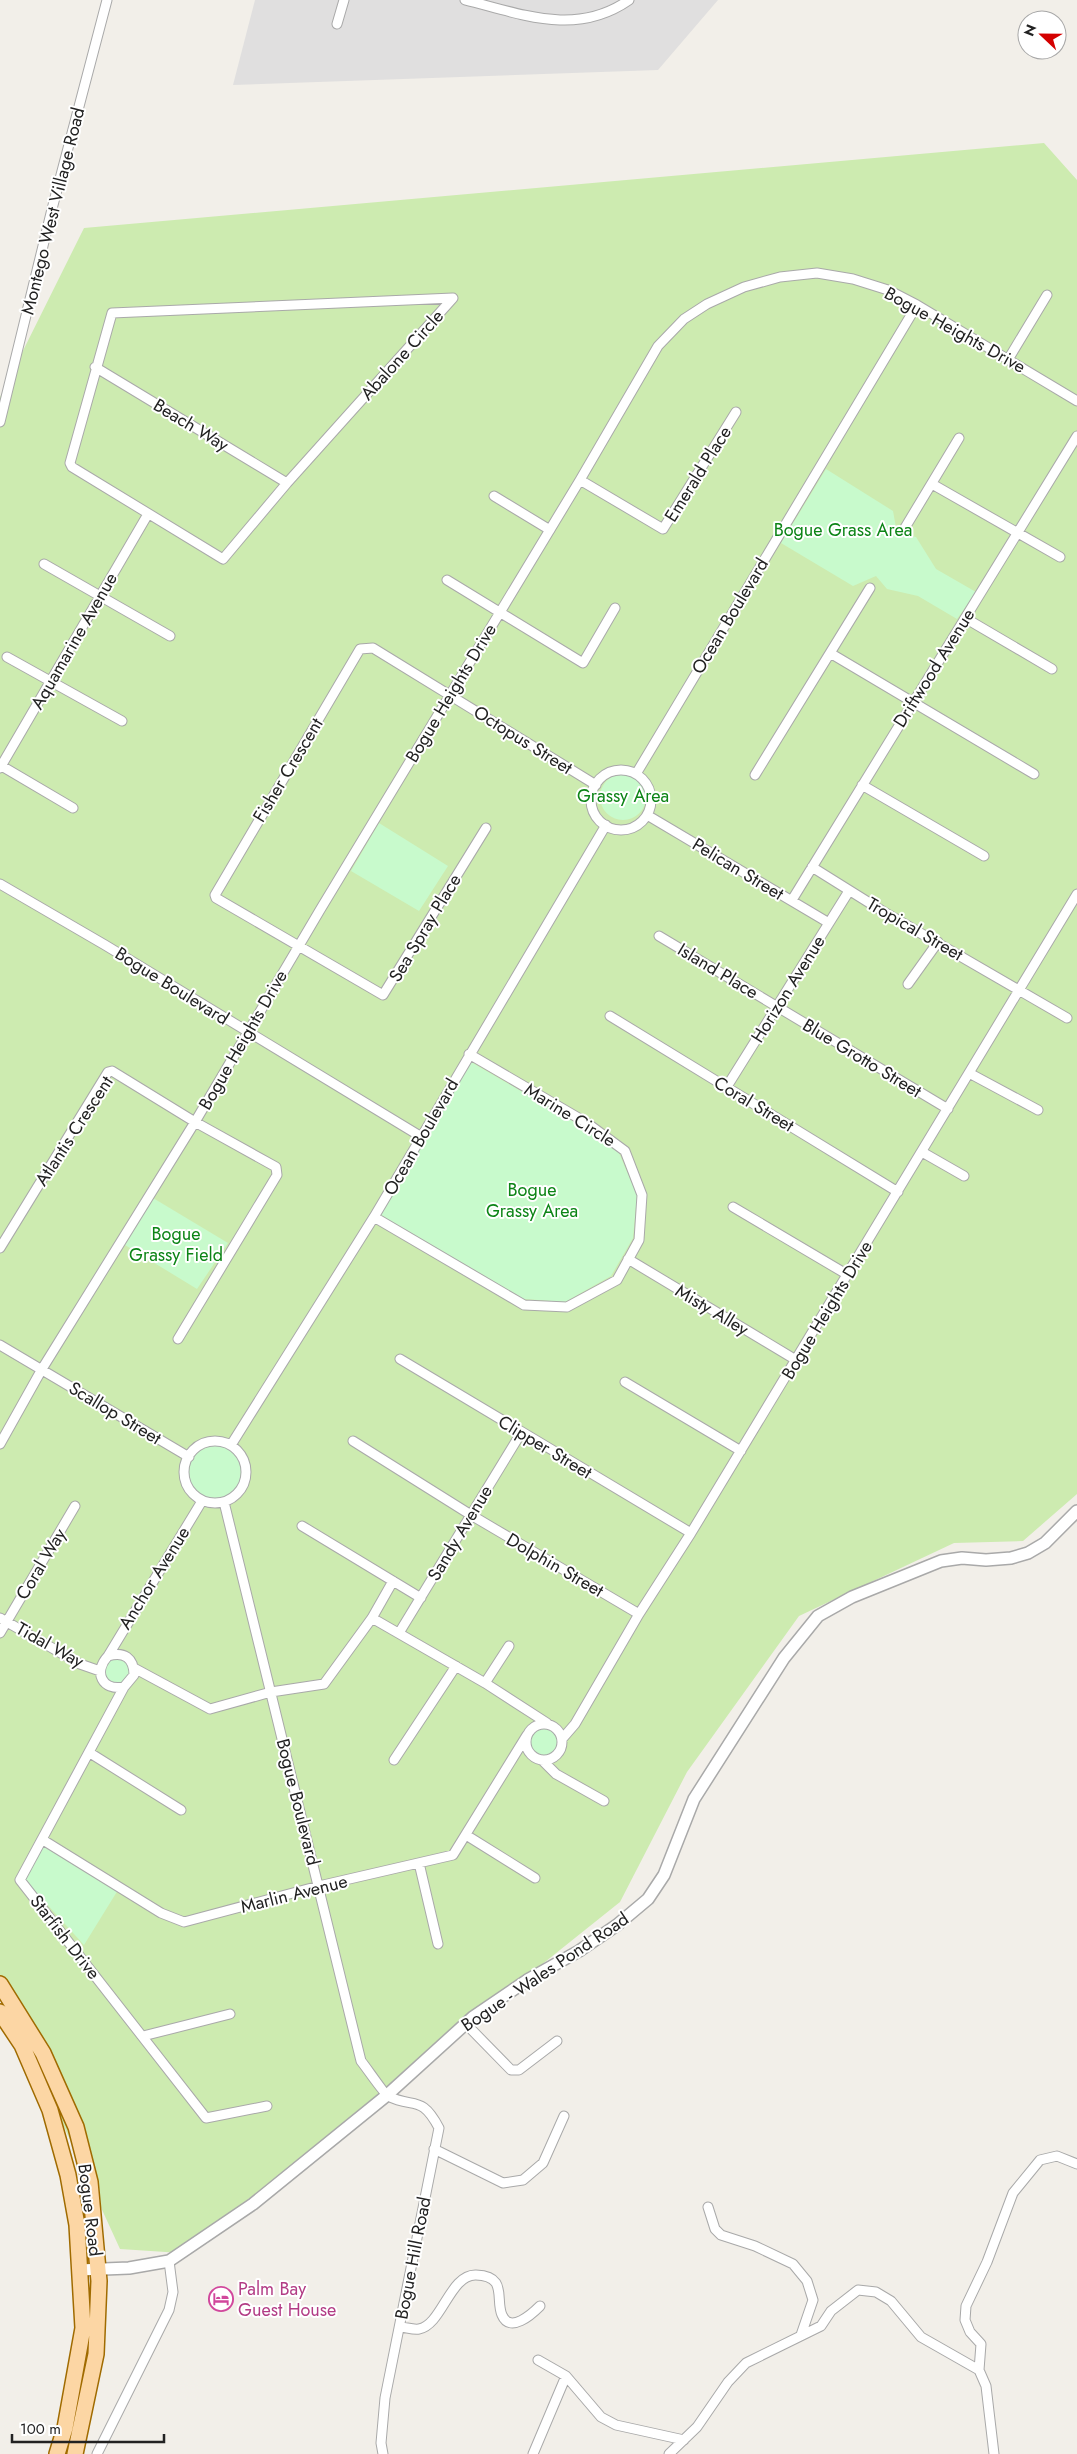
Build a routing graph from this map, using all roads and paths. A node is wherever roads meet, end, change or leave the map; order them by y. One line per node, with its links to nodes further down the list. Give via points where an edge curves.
1 (107, 0): 12 (street, Montego West Village Road)
2 (344, 0): 5 (street)
3 (465, 0): 4 (street, via 550,22 605,14)
4 (630, 0)
5 (337, 24)
6 (1047, 295): 8 (street)
7 (917, 305): 8 (street, Bogue Heights Drive); 16 (street, Bogue Heights Drive, via 888,290 853,278 817,273 780,277 744,287 707,304 684,319 658,346); 41 (street, Ocean Boulevard)
8 (1009, 358): 10 (street, Bogue Heights Drive)
9 (95, 367): 17 (street, Beach Way); 17 (street, Abalone Circle, via 109,315 116,311 453,298); 20 (street, Abalone Circle, via 70,463)
10 (1077, 401)
11 (736, 412): 16 (street, Emerald Place, via 663,530)
12 (0, 422)
13 (1077, 436): 15 (street, Driftwood Avenue)
14 (959, 438): 18 (street)
15 (1073, 451): 23 (street, Driftwood Avenue)
16 (580, 480): 21 (street, Bogue Heights Drive)
17 (287, 483): 20 (street, Abalone Circle, via 223,559)
18 (932, 484): 22 (street); 23 (street)
19 (494, 496): 21 (street)
20 (148, 514): 28 (street, Aquamarine Avenue)
21 (550, 530): 30 (street, Bogue Heights Drive)
22 (903, 531)
23 (1018, 532): 24 (street); 31 (street, Driftwood Avenue)
24 (1060, 557)
25 (44, 564): 28 (street)
26 (447, 580): 30 (street)
27 (870, 588): 33 (street)
28 (99, 594): 32 (street); 36 (street, Aquamarine Avenue)
29 (615, 608): 30 (street, via 583,663)
30 (500, 613): 37 (street, Bogue Heights Drive)
31 (965, 618): 35 (street); 38 (street, Driftwood Avenue)
32 (170, 636)
33 (830, 653): 38 (street); 43 (street)
34 (7, 657): 36 (street)
35 (1052, 669)
36 (50, 683): 39 (street); 40 (street, Aquamarine Avenue)
37 (450, 695): 44 (street, Octopus Street); 59 (street, Bogue Heights Drive); 59 (street, Fisher Crescent, via 373,648 360,649 215,895)
38 (913, 702): 42 (street); 45 (street, Driftwood Avenue)
39 (122, 721)
40 (0, 766): 46 (street)
41 (636, 774): 44 (street, via 618,770 609,772); 47 (street, via 649,787 651,797)
42 (1034, 774)
43 (755, 775)
44 (596, 785): 48 (street, via 592,793 594,811)
45 (862, 785): 50 (street); 51 (street, Driftwood Avenue)
46 (73, 808)
47 (647, 815): 48 (street, via 624,830); 55 (street, Pelican Street)
48 (606, 825): 66 (street, Ocean Boulevard)
49 (486, 828): 59 (street, Sea Spray Place, via 382,994)
50 (984, 856)
51 (812, 867): 53 (street, Tropical Street); 55 (street, Driftwood Avenue)
52 (0, 884): 65 (street, Bogue Boulevard)
53 (850, 891): 56 (street, Horizon Avenue); 58 (street, Tropical Street)
54 (1077, 894): 61 (street, Bogue Heights Drive)
55 (792, 900): 56 (street, Pelican Street)
56 (829, 923): 62 (street, Horizon Avenue)
57 (659, 936): 62 (street, Island Place)
58 (938, 942): 60 (street); 61 (street, Tropical Street)
59 (298, 945): 65 (street, Bogue Heights Drive)
60 (908, 984)
61 (1019, 989): 64 (street, Tropical Street); 67 (street, Bogue Heights Drive)
62 (777, 1006): 68 (street, Horizon Avenue); 69 (street, Blue Grotto Street)
63 (610, 1016): 68 (street, Coral Street)
64 (1067, 1018)
65 (248, 1032): 71 (street, Bogue Heights Drive); 72 (street, Bogue Boulevard)
66 (469, 1054): 72 (street, Ocean Boulevard); 79 (street, Marine Circle, via 587,1123 625,1151 642,1195 639,1240)
67 (969, 1073): 69 (street, Bogue Heights Drive); 70 (street)
68 (726, 1088): 75 (street, Coral Street)
69 (948, 1109): 73 (street, Bogue Heights Drive)
70 (1038, 1110)
71 (195, 1122): 78 (street, Atlantis Crescent, via 110,1071); 81 (street, via 278,1171); 85 (street, Bogue Heights Drive)
72 (420, 1136): 77 (street, Ocean Boulevard)
73 (922, 1152): 74 (street); 75 (street, Bogue Heights Drive)
74 (964, 1176)
75 (898, 1192): 80 (street, Bogue Heights Drive)
76 (734, 1207): 80 (street)
77 (374, 1217): 79 (street, Marine Circle, via 524,1305 567,1307 617,1280); 90 (street, Ocean Boulevard)
78 (0, 1248)
79 (628, 1259): 84 (street, Misty Alley)
80 (848, 1275): 84 (street, Bogue Heights Drive)
81 (178, 1339)
82 (0, 1345): 85 (street)
83 (400, 1359): 87 (street, Clipper Street)
84 (796, 1360): 91 (street, Bogue Heights Drive)
85 (42, 1370): 89 (street, Bogue Heights Drive); 92 (street, Scallop Street)
86 (625, 1382): 91 (street)
87 (521, 1433): 97 (street, Sandy Avenue); 99 (street, Clipper Street)
88 (353, 1441): 97 (street, Dolphin Street)
89 (0, 1444)
90 (231, 1445): 92 (street, via 212,1441 203,1444); 94 (street, via 244,1461 246,1471 240,1491)
91 (741, 1451): 99 (street, Bogue Heights Drive)
92 (189, 1457): 93 (street, via 185,1466 186,1482)
93 (202, 1501): 94 (street); 108 (street, Anchor Avenue)
94 (224, 1502): 114 (street, Bogue Boulevard)
95 (75, 1506): 104 (street, Coral Way)
96 (1077, 1511): 138 (street, Bogue - Wales Pond Road, via 1045,1543 1028,1553 1011,1558 962,1558 941,1562 852,1597 818,1616 784,1658 694,1799 664,1875 648,1899 610,1931 530,1979)
97 (471, 1516): 101 (street, Sandy Avenue); 102 (street, Dolphin Street)
98 (302, 1526): 100 (street)
99 (691, 1533): 102 (street, Bogue Heights Drive)
100 (393, 1581): 101 (street); 103 (street)
101 (421, 1598): 106 (street, Sandy Avenue)
102 (639, 1614): 117 (street, Bogue Heights Drive)
103 (372, 1618): 106 (street); 114 (street, via 324,1684)
104 (3, 1620): 105 (street, Coral Way); 111 (street, Tidal Way, via 80,1664)
105 (0, 1633)
106 (399, 1633): 109 (street)
107 (509, 1646): 112 (street)
108 (108, 1656): 110 (street, via 125,1656); 111 (street)
109 (456, 1666): 112 (street); 124 (street)
110 (134, 1668): 113 (street, via 132,1680); 114 (street, via 210,1709)
111 (100, 1671): 113 (street, via 107,1686)
112 (485, 1683): 115 (street)
113 (124, 1687): 120 (street, Starfish Drive)
114 (270, 1692): 133 (street, Bogue Boulevard)
115 (531, 1712): 116 (street); 118 (street)
116 (549, 1724): 117 (street); 118 (street); 119 (street, via 560,1732)
117 (576, 1724): 119 (street, Bogue Heights Drive)
118 (529, 1732): 121 (street, via 525,1744); 123 (street, Marlin Avenue)
119 (562, 1739): 122 (street, via 561,1749)
120 (90, 1753): 128 (street); 130 (street, Starfish Drive)
121 (530, 1755): 123 (street); 125 (street)
122 (554, 1757): 125 (street); 126 (street)
123 (511, 1759): 129 (street, Marlin Avenue)
124 (394, 1760)
125 (542, 1760): 126 (street)
126 (556, 1774): 127 (street)
127 (604, 1801)
128 (181, 1810)
129 (466, 1835): 131 (street, Marlin Avenue, via 453,1855); 132 (street)
130 (43, 1840): 133 (street, Marlin Avenue, via 161,1913 184,1922); 139 (street, Starfish Drive, via 20,1880)
131 (419, 1863): 133 (street, Marlin Avenue); 134 (street)
132 (535, 1878)
133 (319, 1886): 141 (street, Bogue Boulevard, via 361,2061)
134 (438, 1944)
135 (0, 1984): 148 (main road, Bogue Road, via 43,2053 76,2127 90,2182)
136 (0, 2012): 149 (main road, Bogue Road, via 22,2046 50,2110 68,2175 77,2225)
137 (230, 2014): 139 (street)
138 (466, 2024): 140 (street, via 511,2070 519,2070); 141 (street, Bogue - Wales Pond Road)
139 (143, 2036): 142 (street, Starfish Drive, via 206,2118)
140 (557, 2041)
141 (386, 2096): 144 (street, Bogue Hill Road, via 418,2104 431,2114 439,2128); 147 (street, Bogue - Wales Pond Road, via 253,2204)
142 (267, 2106)
143 (564, 2116): 144 (street, via 543,2163 523,2180 503,2183)
144 (434, 2148): 151 (street, Bogue Hill Road)
145 (1077, 2164): 154 (street, via 1057,2156 1040,2160 1013,2193 966,2306 965,2320 981,2344)
146 (708, 2207): 152 (street, via 715,2229 721,2235 777,2255 793,2264 807,2281 813,2300)
147 (169, 2261): 148 (street, Bogue - Wales Pond Road, via 129,2268); 159 (street, via 173,2292 169,2310)
148 (97, 2269): 149 (street, Bogue - Wales Pond Road); 158 (main road, Bogue Road, via 96,2354)
149 (79, 2270): 157 (main road, Bogue Road, via 83,2328 65,2428)
150 (540, 2306): 151 (street, via 519,2322 506,2320 502,2316 497,2285 488,2278 475,2275 450,2294 430,2323 418,2329)
151 (400, 2327): 160 (street, Bogue Hill Road, via 385,2398)
152 (801, 2335): 154 (street, via 821,2326 831,2311 858,2290 876,2292 891,2301 921,2337); 156 (street, via 746,2363)
153 (538, 2360): 155 (street)
154 (979, 2370): 163 (street, via 986,2386)
155 (566, 2376): 156 (street, via 601,2417 616,2425); 161 (street)
156 (684, 2440): 162 (street)
157 (57, 2454)
158 (75, 2454)
159 (97, 2454)
160 (383, 2454)
161 (533, 2454)
162 (669, 2454)
163 (994, 2454)

